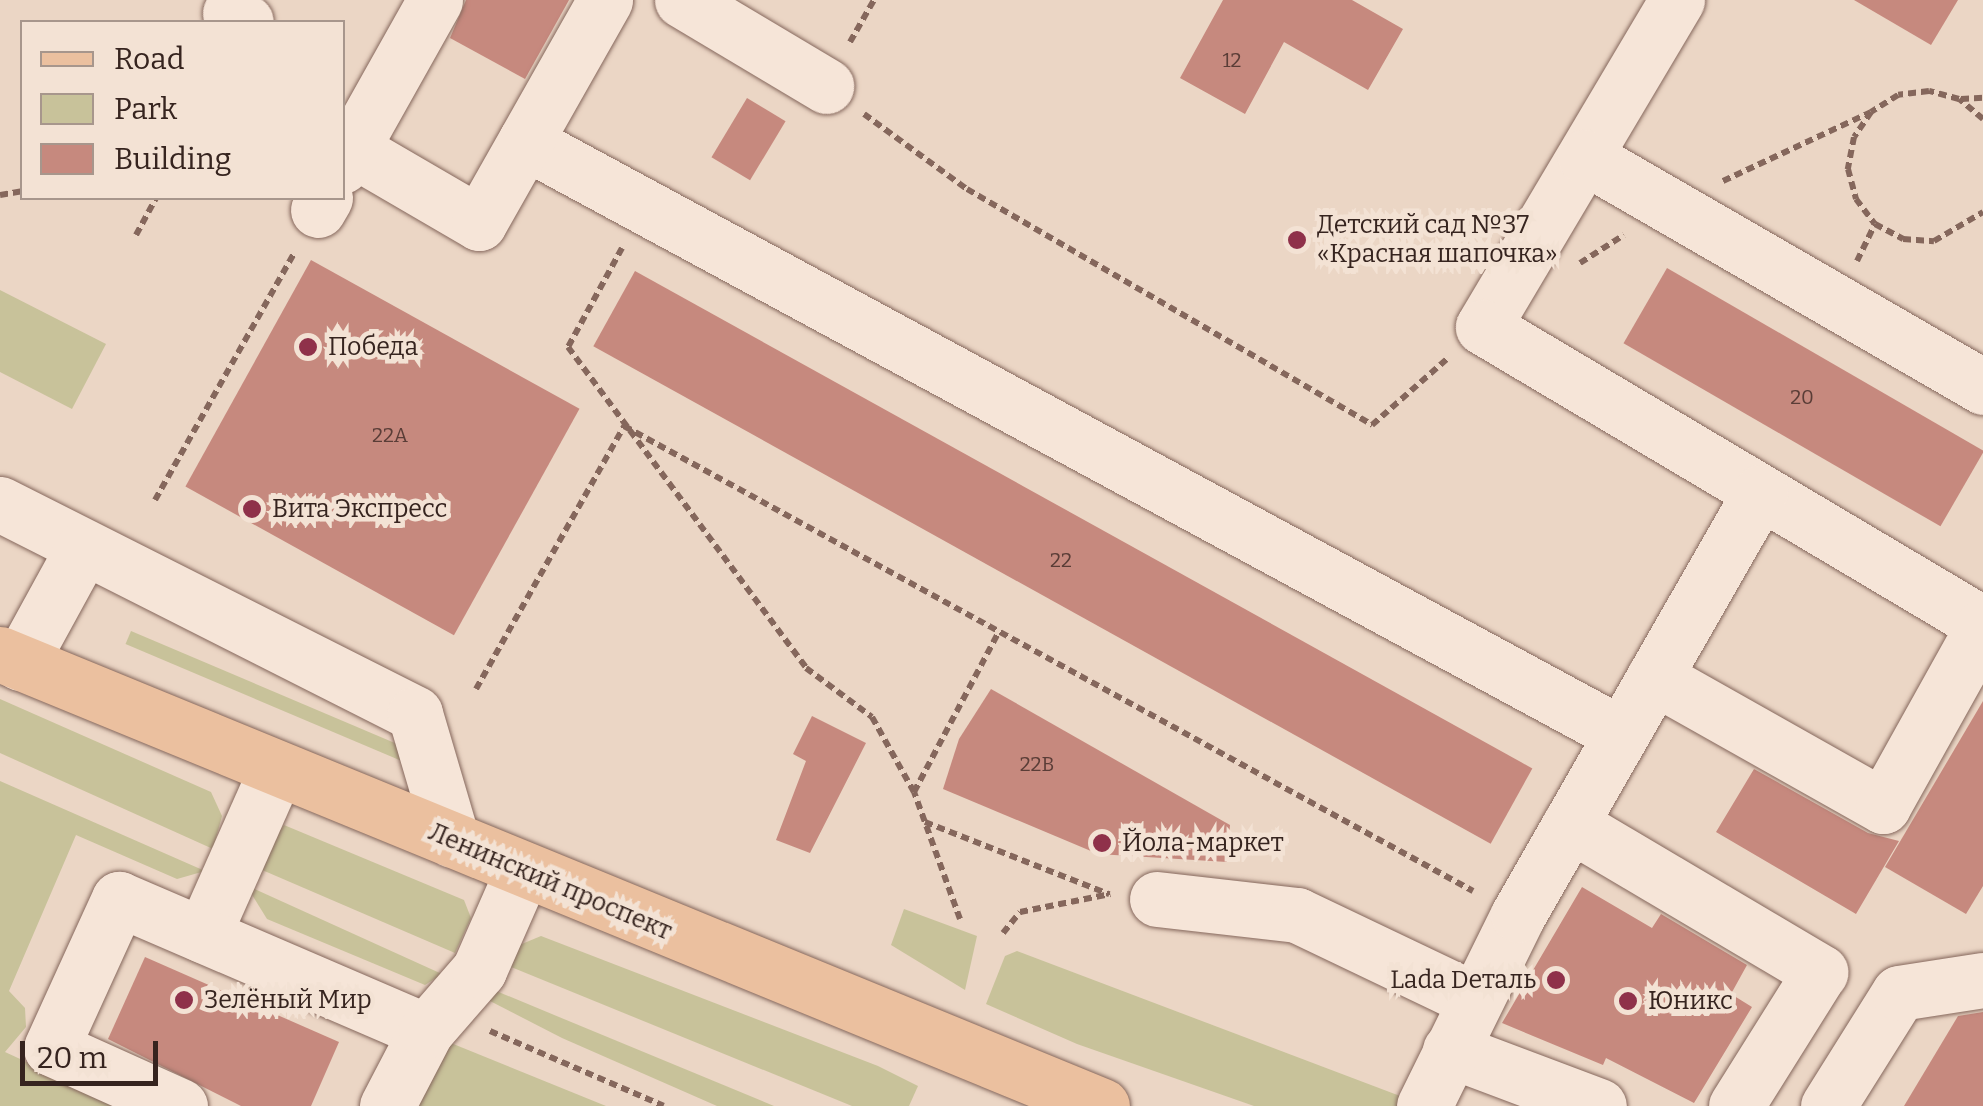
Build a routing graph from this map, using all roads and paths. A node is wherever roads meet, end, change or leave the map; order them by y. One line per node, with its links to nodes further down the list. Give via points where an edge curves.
1 (435, 0): 7 (lane)
2 (606, 0): 12 (lane)
3 (682, 0): 6 (lane)
4 (874, 0): 6 (path)
5 (1676, 0): 14 (lane)
6 (826, 86): 23 (path, via 968,188 1372,425)
7 (361, 90): 13 (lane)
8 (1983, 98): 9 (path)
9 (1959, 99): 10 (path, via 1929,91 1898,94); 11 (path)
10 (1871, 112): 18 (path); 20 (path, via 1854,137 1848,169 1856,199 1875,224 1903,238 1934,241)
11 (1983, 119)
12 (525, 142): 15 (lane, via 479,223); 19 (lane)
13 (345, 144)
14 (1584, 157): 18 (lane); 23 (lane)
15 (345, 184)
16 (155, 200): 21 (path)
17 (323, 200): 27 (path)
18 (1669, 206): 22 (path); 24 (lane)
19 (644, 207): 25 (path, via 568,347); 35 (lane)
20 (1983, 212)
21 (136, 236)
22 (1576, 266)
23 (1483, 327): 26 (lane)
24 (1983, 387)
25 (624, 426): 31 (path); 34 (path); 37 (path, via 806,668 872,718)
26 (1760, 492): 30 (lane); 33 (lane)
27 (154, 500)
28 (0, 504): 29 (lane)
29 (83, 548): 32 (lane); 40 (lane, via 416,714)
30 (1983, 625): 33 (lane, via 1883,806)
31 (997, 634): 37 (path); 43 (path)
32 (10, 658): 36 (main road, Ленинский проспект)
33 (1654, 678): 35 (lane)
34 (476, 689)
35 (1620, 734): 39 (lane)
36 (276, 770): 40 (main road, Ленинский проспект); 46 (lane)
37 (914, 792): 38 (path)
38 (925, 822): 42 (path); 44 (path)
39 (1570, 824): 43 (lane); 57 (lane, via 1820,972)
40 (452, 840): 41 (main road, Ленинский проспект)
41 (523, 870): 49 (lane, via 479,970); 54 (main road, Ленинский проспект)
42 (1134, 896): 45 (path, via 1020,912); 48 (lane, via 1297,915)
43 (1518, 916): 48 (lane)
44 (960, 919)
45 (1003, 932)
46 (203, 935): 49 (lane); 51 (lane, via 119,899 51,1048)
47 (1983, 980): 58 (lane, via 1899,994)
48 (1475, 1000): 50 (lane)
49 (435, 1021): 52 (lane); 53 (path)
50 (1450, 1050): 55 (lane); 56 (lane)
51 (180, 1106)
52 (387, 1106)
53 (664, 1106)
54 (1102, 1106)
55 (1424, 1106)
56 (1599, 1106)
57 (1736, 1106)
58 (1828, 1106)

